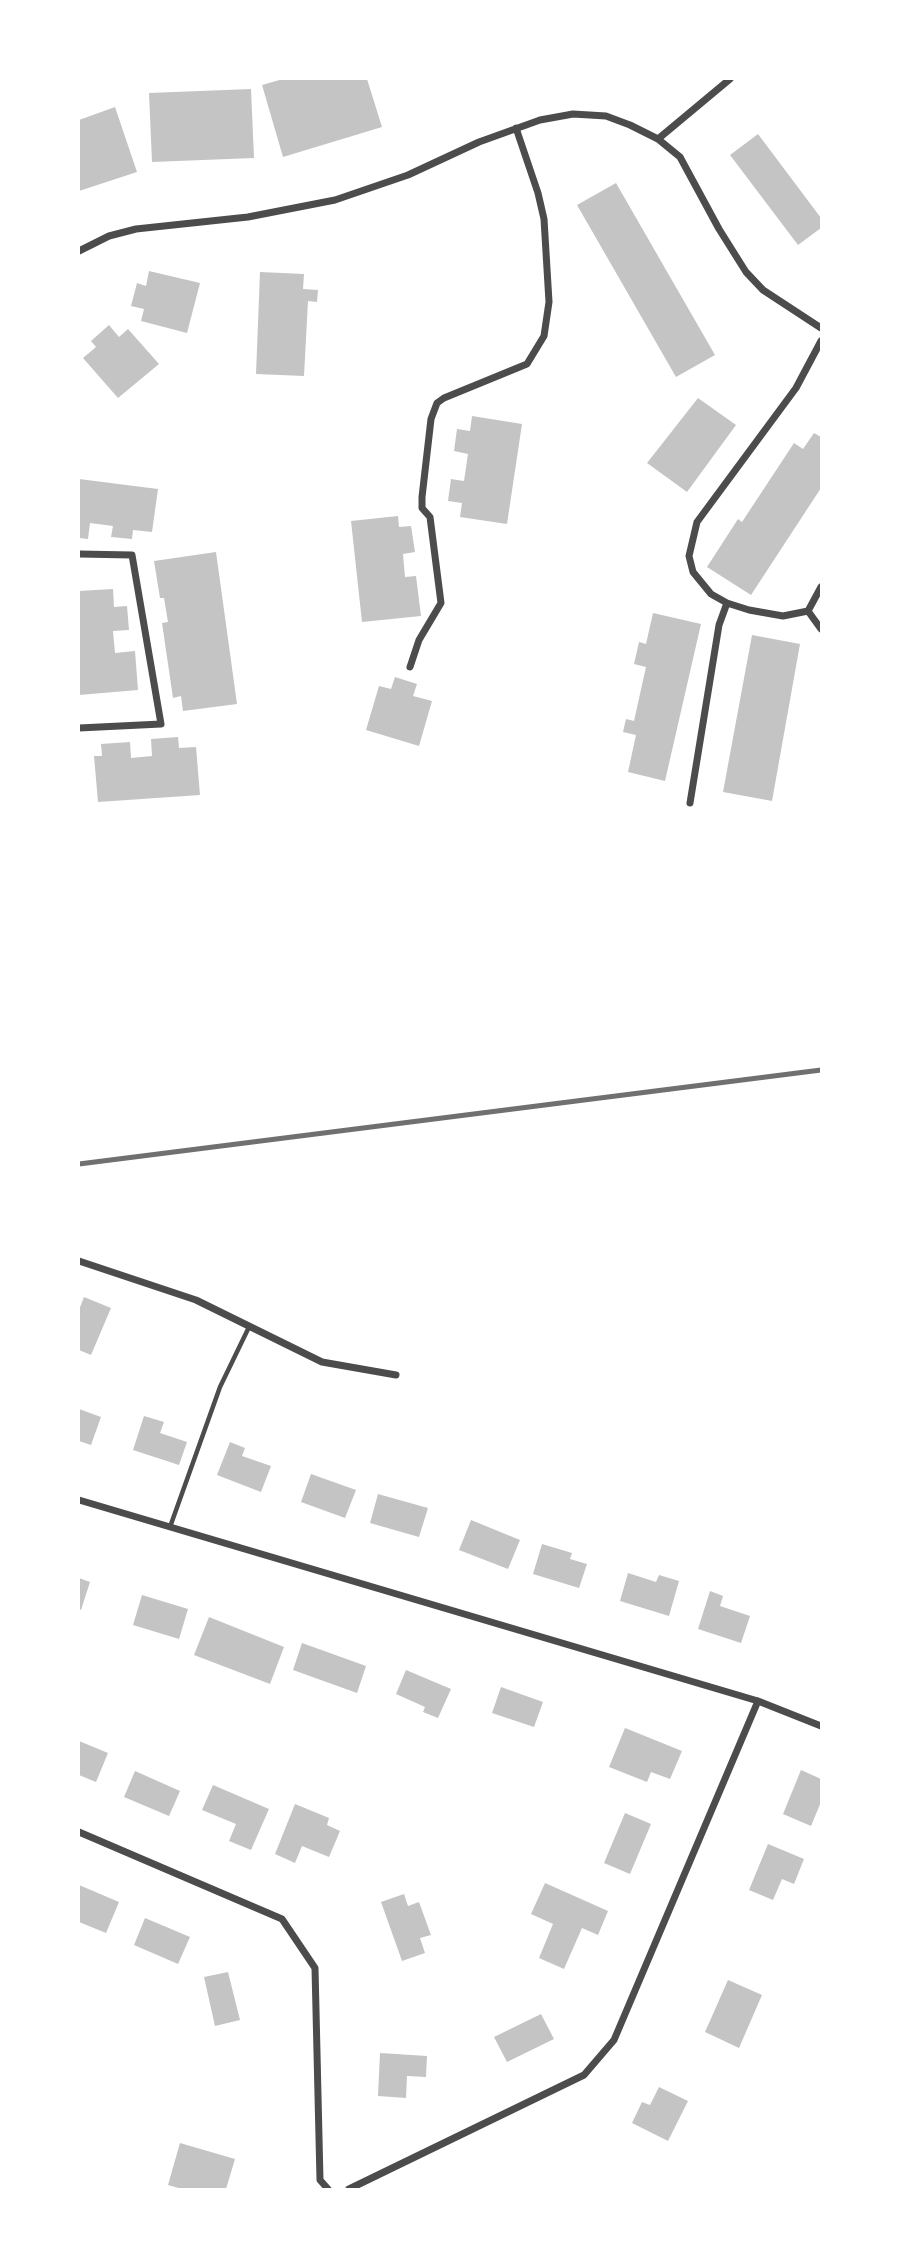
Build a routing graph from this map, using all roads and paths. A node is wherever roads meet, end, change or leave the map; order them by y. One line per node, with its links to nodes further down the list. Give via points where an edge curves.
1 (730, 79): 3 (street)
2 (516, 128): 3 (street, via 573,114 606,116); 4 (street, via 408,175 335,200 248,217 136,229 108,236); 12 (street, via 544,219 549,302 544,337 527,364 437,403 431,419 422,508 430,517 441,603 419,640)
3 (658, 139): 5 (street, via 680,157 746,272 763,290)
4 (79, 251)
5 (821, 328)
6 (821, 341): 9 (street, via 790,398 697,522 689,556 693,572 711,594)
7 (79, 554): 13 (street, via 132,555 161,724)
8 (821, 587): 10 (street)
9 (727, 603): 10 (street, via 783,616); 14 (street, via 719,625)
10 (808, 611): 11 (street)
11 (821, 629)
12 (410, 667)
13 (79, 728)
14 (690, 803)
15 (79, 1261): 16 (street, via 196,1300)
16 (249, 1326): 17 (street, via 322,1362); 19 (lane, via 220,1387)
17 (396, 1375)
18 (79, 1500): 19 (street)
19 (170, 1528): 20 (street)
20 (758, 1701): 21 (street); 24 (street, via 614,2040 584,2075)
21 (821, 1726)
22 (79, 1832): 23 (street, via 282,1919 315,1968 320,2180)
23 (328, 2189)
24 (349, 2189)

